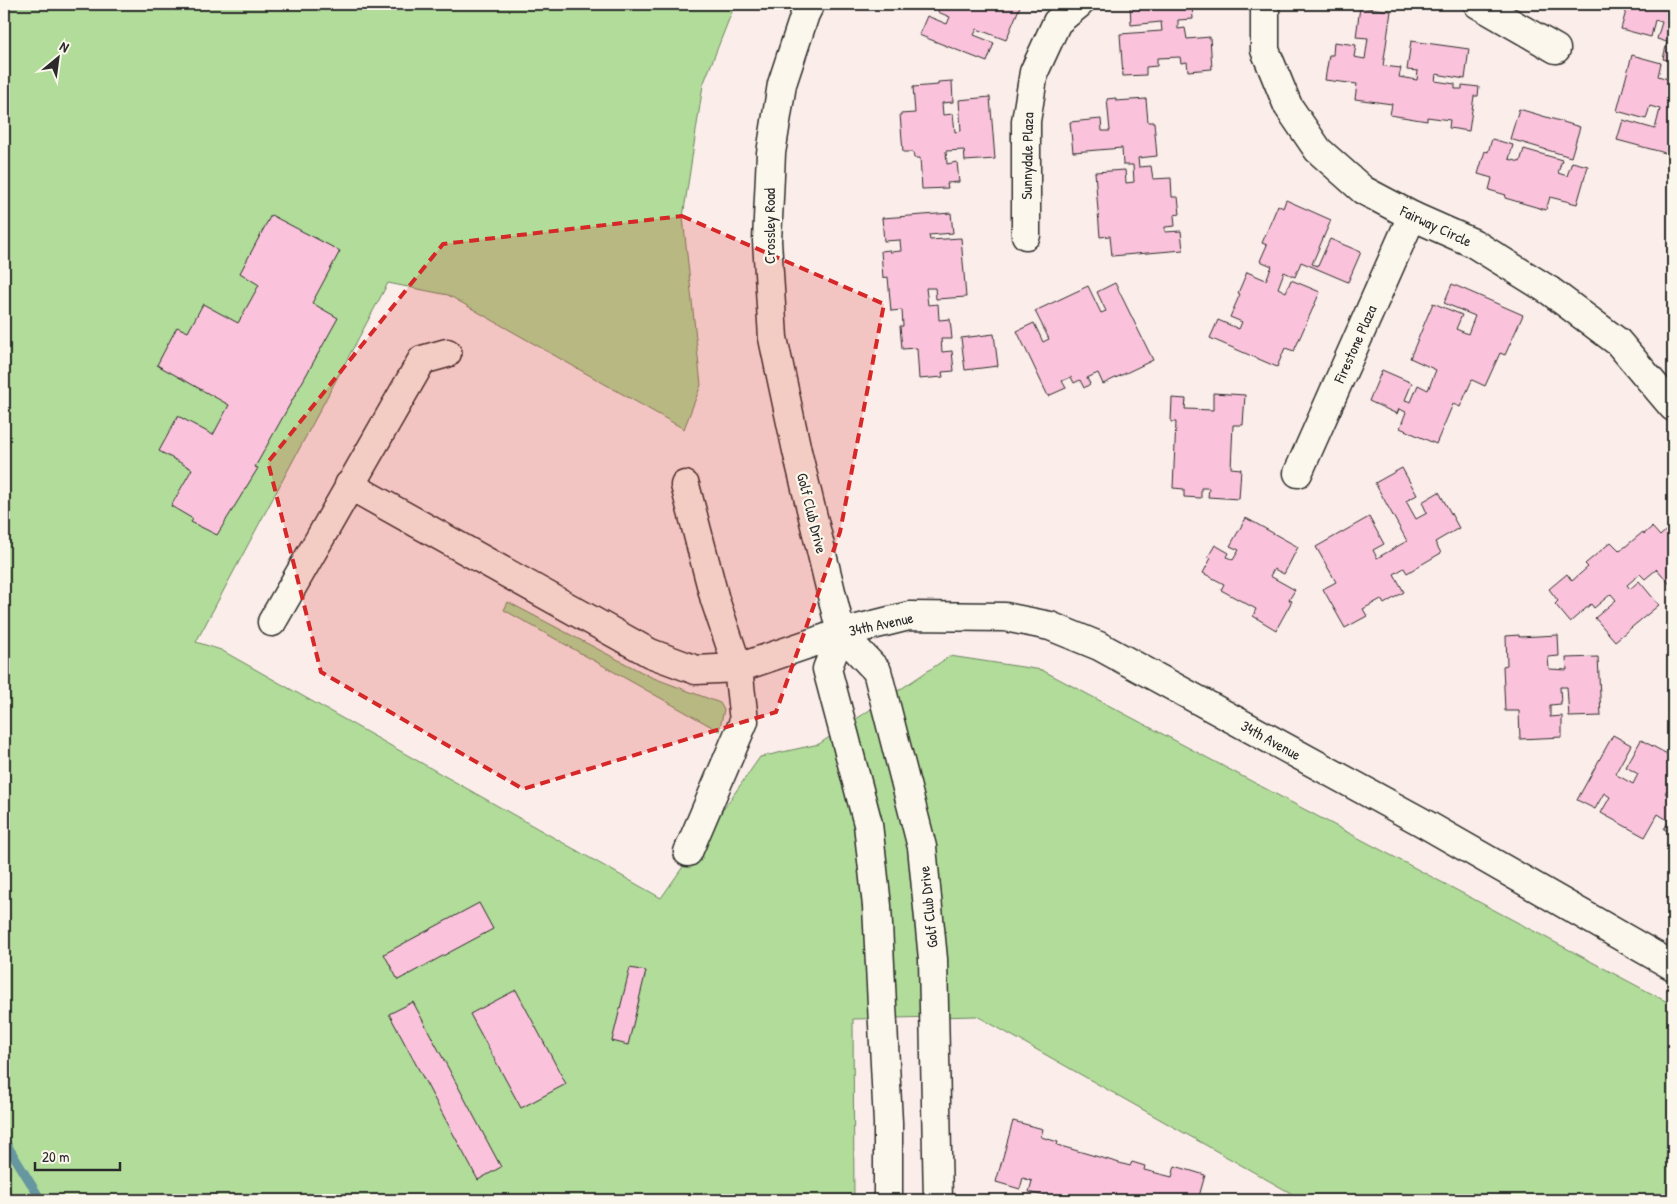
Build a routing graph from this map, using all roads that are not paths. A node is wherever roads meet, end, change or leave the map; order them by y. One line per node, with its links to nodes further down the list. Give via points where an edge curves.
1 (810, 4): 10 (street, Crossley Road, via 782,84 771,153 767,241 774,338)
2 (1079, 4): 7 (street, Sunnydale Plaza, via 1057,22 1034,72 1026,121)
3 (1265, 4): 6 (street, Fairway Circle, via 1265,50 1288,106 1318,150 1364,190)
4 (1478, 4): 5 (street)
5 (1556, 49)
6 (1412, 216): 9 (street, Fairway Circle, via 1474,243 1550,291 1618,342); 11 (street, Firestone Plaza)
7 (1026, 235)
8 (447, 353): 12 (street, via 422,360)
9 (1673, 407)
10 (797, 451): 15 (street, Golf Club Drive)
11 (1298, 472)
12 (349, 485): 14 (street); 16 (street, 34th Avenue, via 650,653 696,670)
13 (685, 485): 16 (street, via 715,600)
14 (272, 622)
15 (841, 633): 16 (street, 34th Avenue); 18 (street, 34th Avenue, via 909,616 1005,617 1050,626 1083,639 1420,821); 19 (street, via 827,669 868,824 877,906 888,1123); 20 (street, Golf Club Drive, via 877,671 922,847 934,959)
16 (738, 668): 17 (street, via 744,721)
17 (688, 852)
18 (1673, 966)
19 (888, 1200)
20 (938, 1200)

